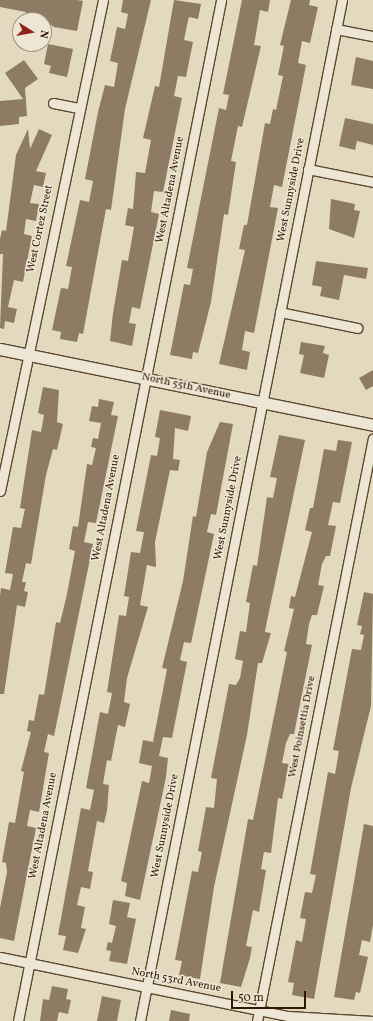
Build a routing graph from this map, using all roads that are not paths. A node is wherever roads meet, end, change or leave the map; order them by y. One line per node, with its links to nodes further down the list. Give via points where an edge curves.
1 (103, 0): 7 (street, West Cortez Street)
2 (221, 0): 14 (street, West Altadena Avenue)
3 (342, 0): 4 (street, West Sunnyside Drive)
4 (336, 29): 5 (street); 8 (street, West Sunnyside Drive)
5 (373, 36)
6 (53, 103): 7 (street)
7 (79, 108): 13 (street, West Cortez Street)
8 (308, 169): 9 (street); 10 (street, West Sunnyside Drive)
9 (373, 182)
10 (280, 312): 11 (street); 15 (street, West Sunnyside Drive)
11 (357, 328)
12 (0, 349): 13 (street, North 55th Avenue)
13 (27, 354): 14 (street, North 55th Avenue); 18 (street, West Cortez Street)
14 (145, 378): 15 (street, North 55th Avenue); 20 (street, West Altadena Avenue)
15 (263, 402): 16 (street, North 55th Avenue); 21 (street, West Sunnyside Drive)
16 (373, 424)
17 (373, 438): 22 (street, West Poinsettia Drive)
18 (0, 491)
19 (0, 957): 20 (street, North 53rd Avenue)
20 (30, 963): 21 (street, North 53rd Avenue); 23 (street, West Altadena Avenue)
21 (147, 988): 22 (street, North 53rd Avenue); 24 (street, West Sunnyside Drive)
22 (259, 1010): 25 (street, West Poinsettia Drive); 26 (street, North 53rd Avenue, via 288,1016)
23 (18, 1021)
24 (140, 1021)
25 (257, 1021)
26 (373, 1021)

